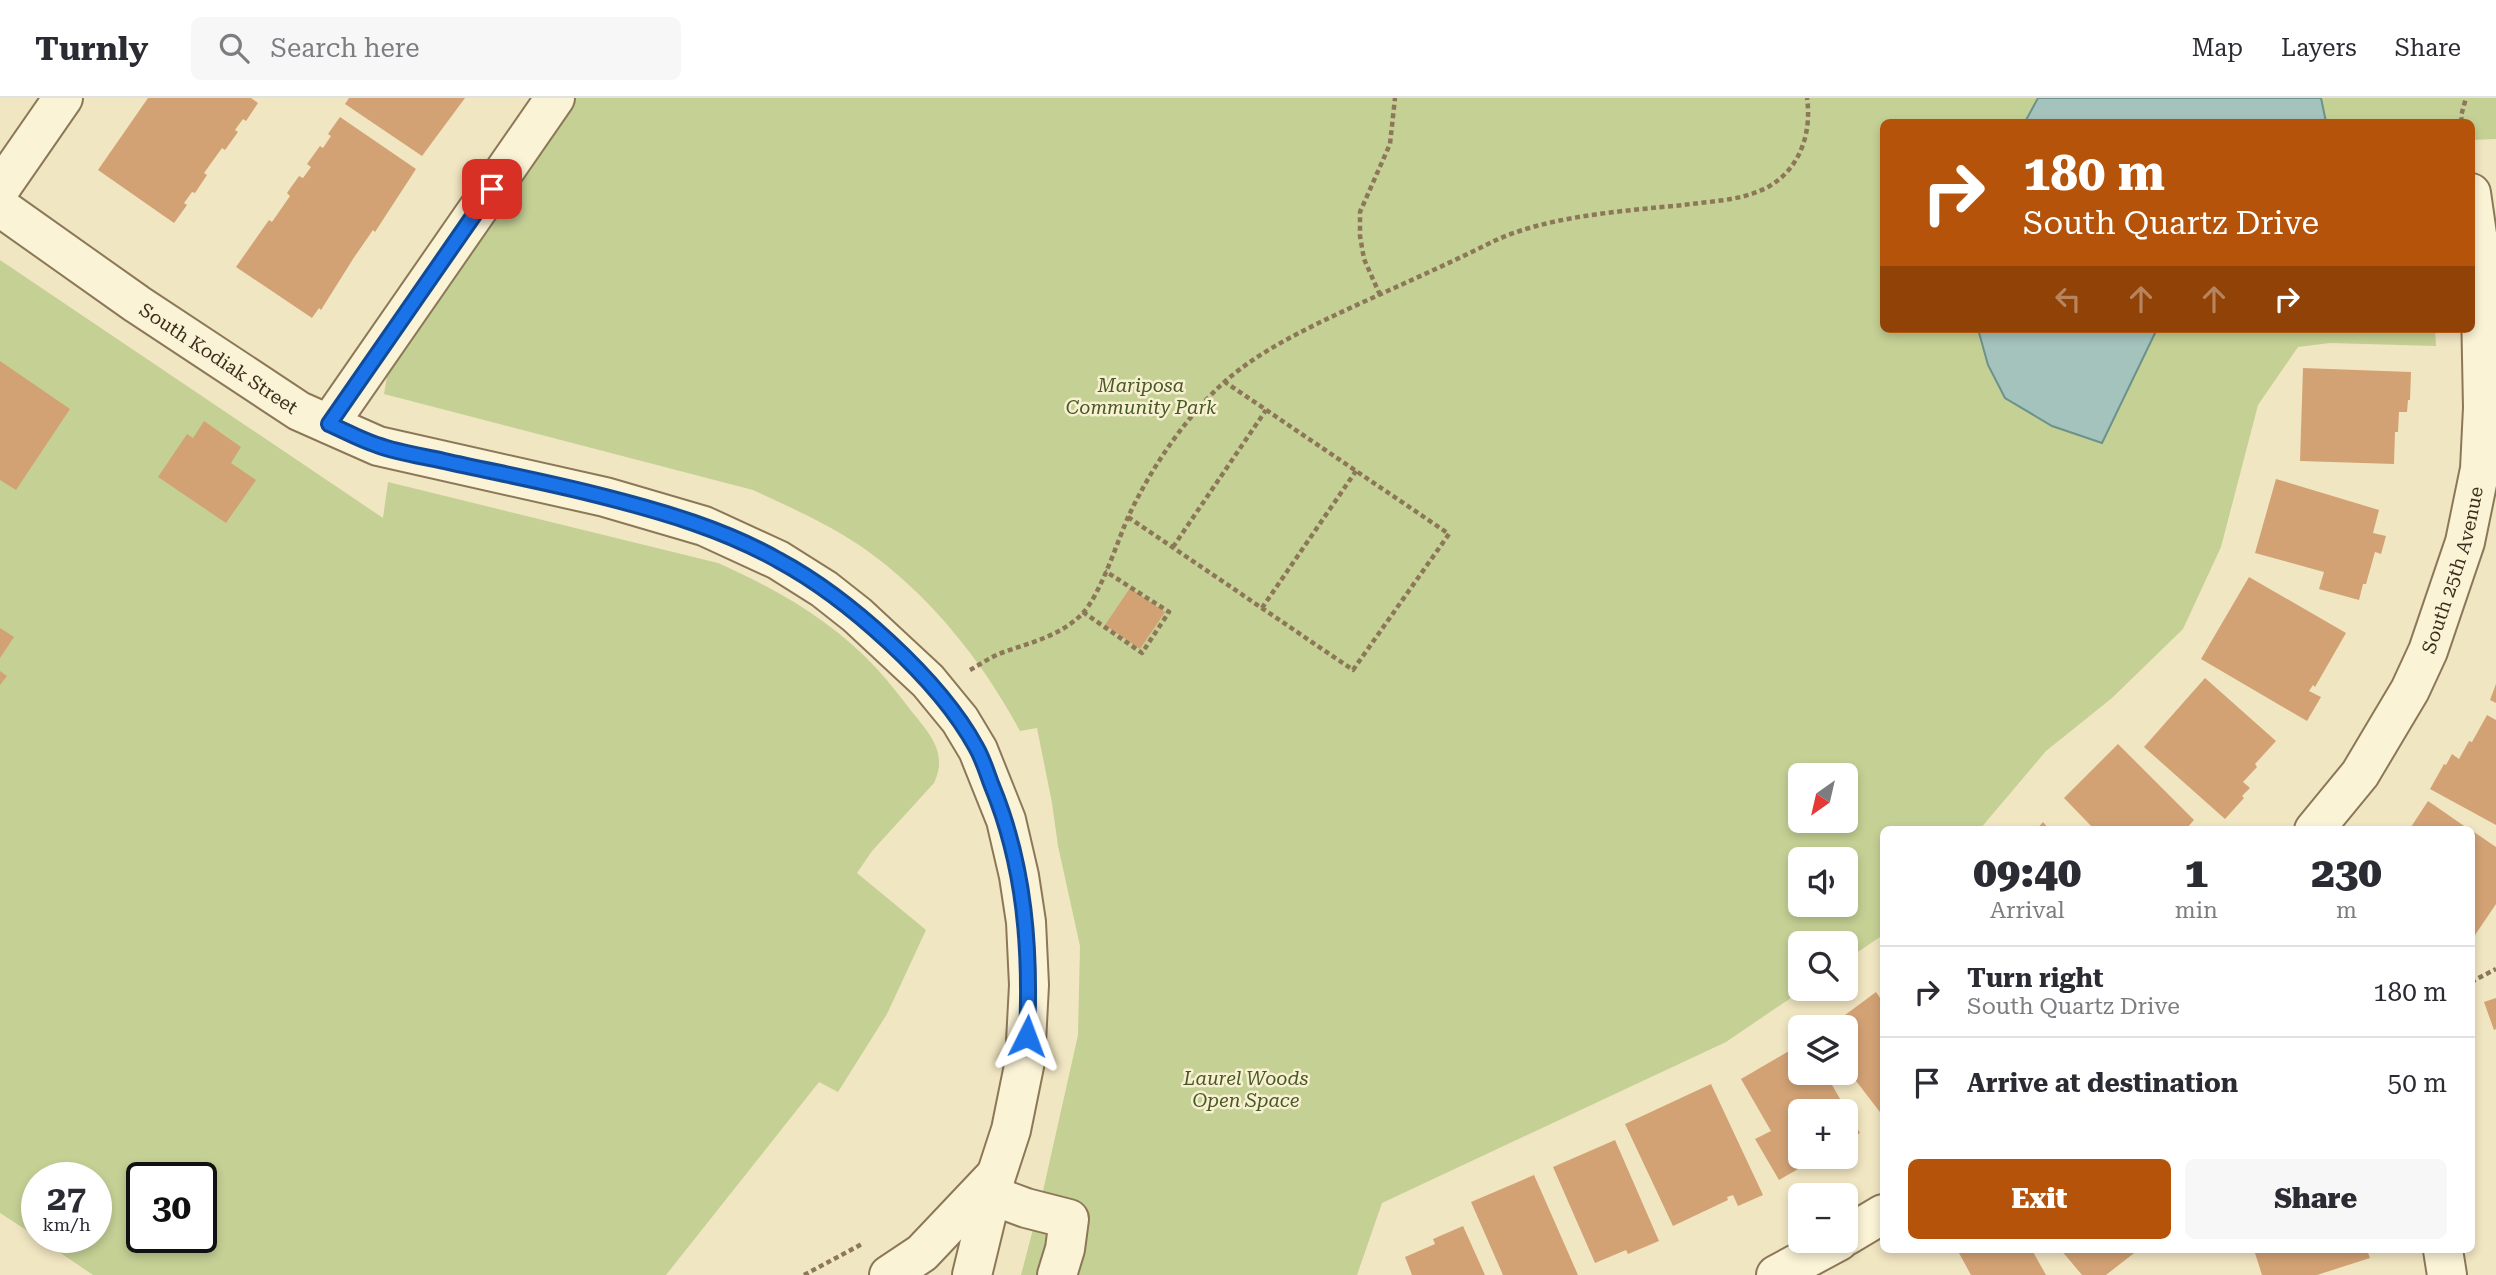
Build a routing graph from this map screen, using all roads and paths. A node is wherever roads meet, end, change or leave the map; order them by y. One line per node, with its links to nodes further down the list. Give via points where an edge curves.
1 (63, 98): 7 (street)
2 (555, 98): 14 (street)
3 (1395, 98): 11 (path, via 1390,144 1360,212 1364,259)
4 (1807, 98): 11 (path, via 1809,124 1803,148 1788,172 1759,191 1523,229)
5 (2466, 98): 6 (path)
6 (2462, 119)
7 (0, 189)
8 (0, 207): 14 (street, South Kodiak Street, via 299,411)
9 (2475, 207): 10 (street, South 25th Avenue)
10 (2488, 254): 24 (street, South 25th Avenue, via 2480,469 2465,542 2410,690 2360,774)
11 (1380, 295): 12 (path, via 1289,338)
12 (1225, 382): 13 (path); 16 (path, via 1166,452)
13 (1266, 410): 15 (path); 17 (path)
14 (329, 424): 27 (street, South Kodiak Street, via 378,446 606,497 704,526 778,559 824,589 928,681 978,750 1006,820 1026,922 1026,1061)
15 (1356, 471): 19 (path); 19 (path, via 1449,534 1353,670)
16 (1128, 517): 17 (path); 18 (path)
17 (1172, 547): 19 (path)
18 (1105, 571): 20 (path); 20 (path, via 1169,612 1142,653)
19 (1262, 608)
20 (1083, 612): 22 (path, via 1061,630)
21 (962, 662): 22 (path)
22 (969, 670): 23 (path)
23 (975, 678)
24 (2317, 826)
25 (2496, 969): 26 (path)
26 (2475, 980)
27 (993, 1185): 34 (street, South Kodiak Street, via 922,1253); 35 (street, South Kodiak Street); 36 (street, via 1026,1208 1069,1219)
28 (1880, 1216): 29 (street)
29 (1858, 1229)
30 (865, 1243): 33 (path)
31 (1817, 1253): 37 (street)
32 (2444, 1253): 38 (street)
33 (804, 1275)
34 (889, 1275)
35 (972, 1275)
36 (1057, 1275)
37 (1776, 1275)
38 (2447, 1275)

